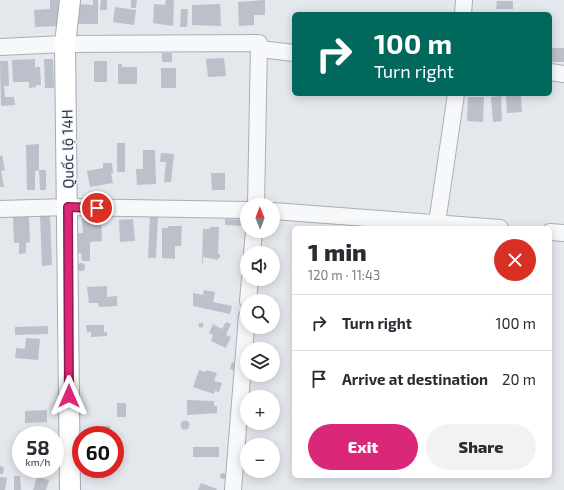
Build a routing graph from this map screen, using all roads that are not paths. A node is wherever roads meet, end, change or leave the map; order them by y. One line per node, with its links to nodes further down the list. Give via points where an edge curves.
1 (70, 0): 4 (main road, Quốc lộ 14H)
2 (464, 0): 3 (street)
3 (463, 12)
4 (65, 44): 5 (street); 6 (street, via 259,43); 12 (main road, Quốc lộ 14H)
5 (0, 47)
6 (260, 49): 7 (street); 11 (street)
7 (292, 53)
8 (552, 72): 9 (street)
9 (564, 74)
10 (456, 96): 16 (street)
11 (256, 198)
12 (68, 207): 13 (street); 14 (street); 21 (main road, Quốc lộ 14H)
13 (0, 209)
14 (240, 210)
15 (280, 212): 16 (street)
16 (437, 223): 17 (street)
17 (475, 226)
18 (552, 232): 19 (street)
19 (564, 233)
20 (246, 334): 22 (street)
21 (70, 490)
22 (233, 490)

